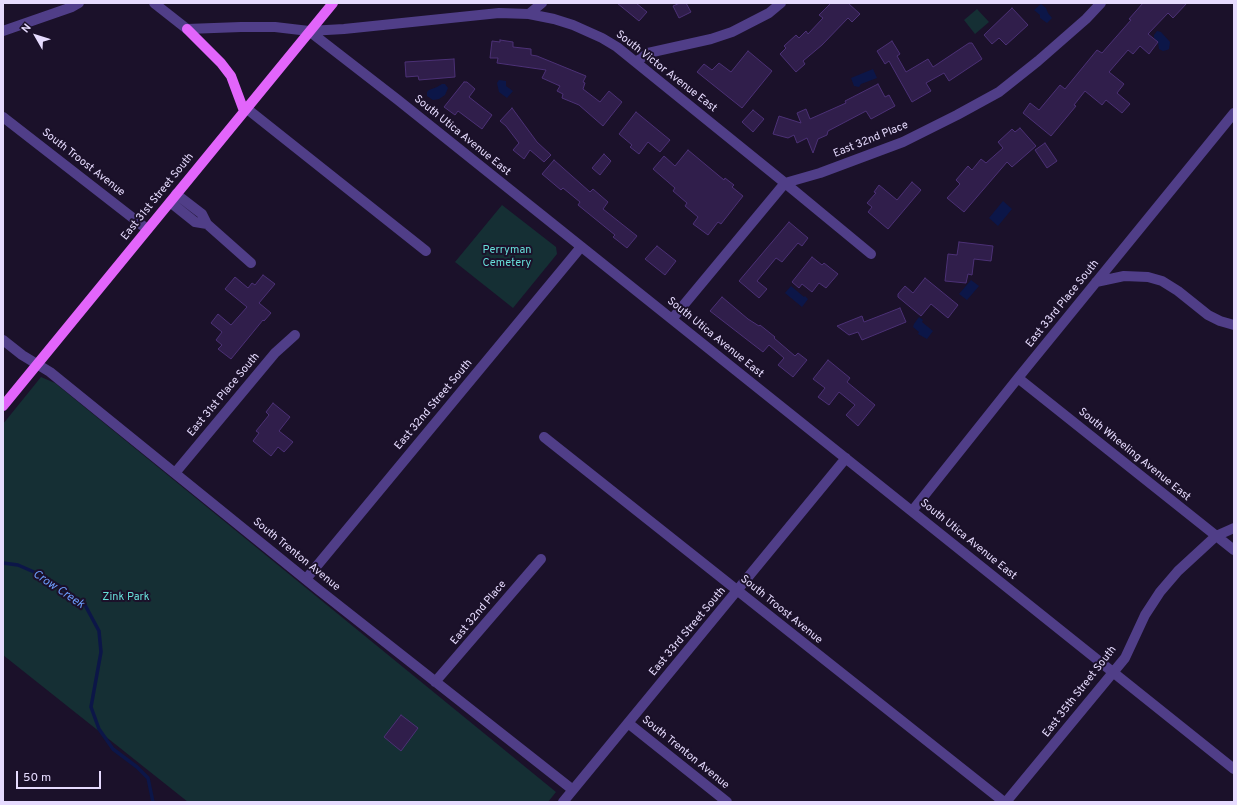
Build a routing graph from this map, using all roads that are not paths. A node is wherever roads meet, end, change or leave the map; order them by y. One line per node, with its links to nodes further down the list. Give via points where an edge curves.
1 (79, 3): 9 (street)
2 (154, 3): 8 (street)
3 (333, 3): 10 (main road, East 31st Street South)
4 (542, 3): 7 (street)
5 (781, 3): 11 (street, via 769,13 732,32 648,53)
6 (1101, 3): 15 (street, East 32nd Place, via 1038,62 998,92 903,142 820,173)
7 (529, 14): 10 (street, South Victor Avenue East, via 499,13); 11 (street, South Victor Avenue East, via 554,19 588,31 617,47)
8 (187, 29): 10 (street, via 275,27); 12 (main road, via 221,62)
9 (3, 31)
10 (309, 31): 12 (main road, East 31st Street South); 18 (street, South Utica Avenue East)
11 (636, 62): 15 (street, South Victor Avenue East)
12 (245, 110): 16 (main road, East 31st Street South); 19 (street)
13 (1234, 113): 22 (street, East 33rd Place South)
14 (3, 117): 17 (street, South Troost Avenue)
15 (785, 183): 20 (street, South Victor Avenue East); 23 (street)
16 (173, 198): 17 (main road, East 31st Street South); 21 (street, via 195,222 207,224)
17 (148, 229): 27 (main road, East 31st Street South)
18 (581, 247): 23 (street, South Utica Avenue East); 38 (street, East 32nd Street South)
19 (426, 251)
20 (871, 254)
21 (252, 263)
22 (1096, 282): 24 (street, via 1124,276 1148,277 1162,281 1178,290 1208,315); 28 (street, East 33rd Place South)
23 (672, 319): 31 (street, South Utica Avenue East)
24 (1234, 326)
25 (295, 335): 32 (street, East 31st Place South, via 275,353)
26 (3, 340): 27 (street, South Trenton Avenue)
27 (37, 364): 29 (main road, East 31st Street South); 32 (street, South Trenton Avenue)
28 (1018, 378): 33 (street, East 33rd Place South); 35 (street, South Wheeling Avenue East)
29 (3, 406)
30 (544, 437): 39 (street, South Troost Avenue)
31 (846, 458): 33 (street, South Utica Avenue East); 39 (street, East 33rd Street South)
32 (175, 473): 38 (street, South Trenton Avenue)
33 (912, 511): 40 (street, South Utica Avenue East)
34 (1234, 528): 35 (street, East 35th Street South)
35 (1216, 536): 36 (street, South Wheeling Avenue East); 40 (street, East 35th Street South, via 1178,571 1160,592 1144,615 1125,658)
36 (1234, 550)
37 (541, 559): 41 (street, East 32nd Place)
38 (306, 579): 41 (street, South Trenton Avenue)
39 (738, 590): 42 (street, East 33rd Street South); 47 (street, South Troost Avenue)
40 (1114, 672): 43 (street, South Utica Avenue East); 47 (street, East 35th Street South)
41 (435, 682): 44 (street, South Trenton Avenue)
42 (628, 723): 44 (street, East 33rd Street South); 46 (street, South Trenton Avenue)
43 (1234, 769)
44 (573, 790): 45 (street, East 33rd Street South)
45 (563, 802)
46 (728, 802)
47 (1005, 802)

